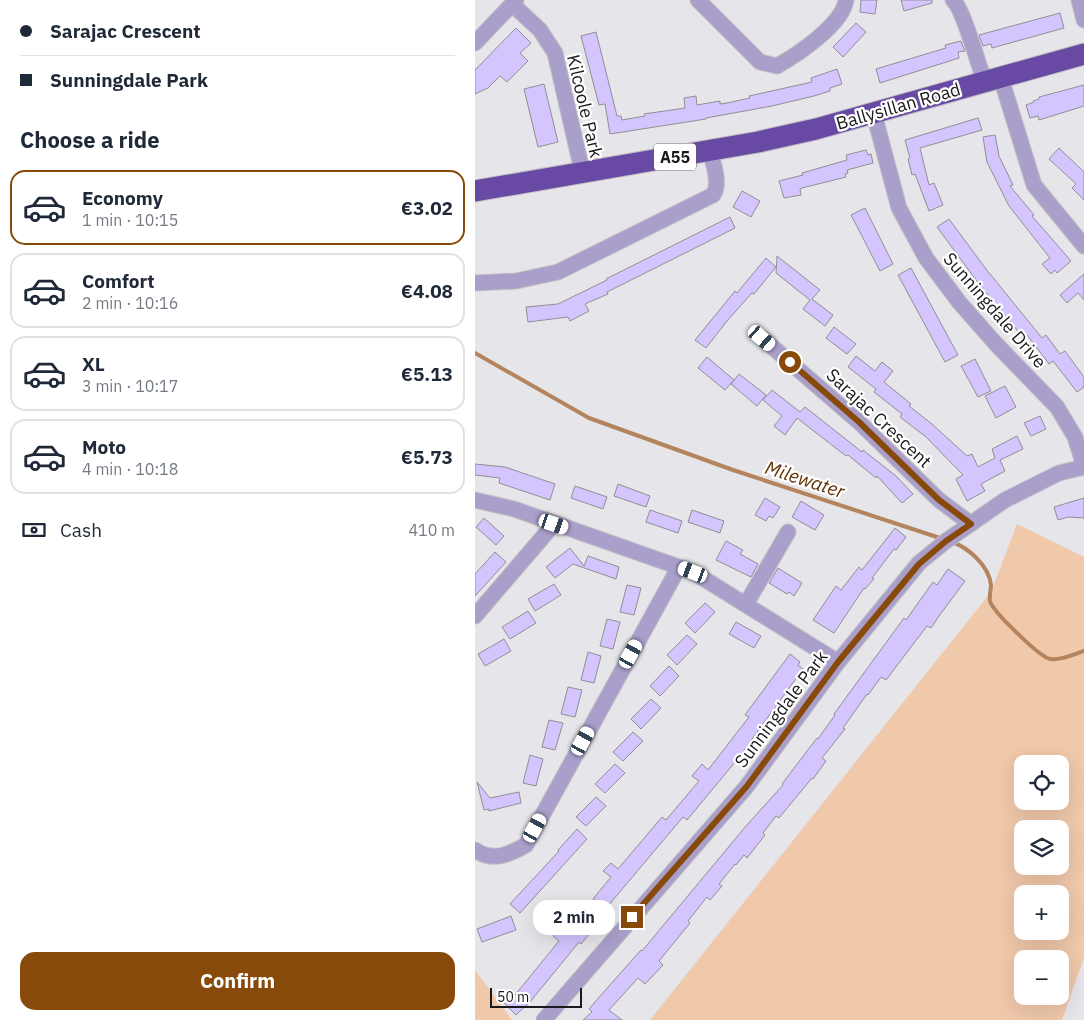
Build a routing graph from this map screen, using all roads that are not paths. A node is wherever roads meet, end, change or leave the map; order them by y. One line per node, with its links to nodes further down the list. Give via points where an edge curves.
1 (698, 0): 2 (street, via 760,62 777,66 796,56 834,22)
2 (846, 0)
3 (953, 0): 9 (street)
4 (1079, 0): 6 (street)
5 (514, 2): 7 (street); 12 (street, Kilcoole Park, via 555,53)
6 (1084, 20)
7 (475, 43)
8 (1084, 54): 9 (highway, Ballysillan Road / A55)
9 (993, 80): 10 (highway, Ballysillan Road / A55); 14 (street, via 1034,186)
10 (874, 114): 11 (highway, Ballysillan Road / A55); 17 (street, Sunningdale Drive, via 899,208 926,258 959,302 1057,407 1075,437)
11 (710, 151): 12 (highway, Ballysillan Road / A55); 15 (street, via 717,182 713,195 559,272 516,281)
12 (581, 173): 13 (highway, Ballysillan Road / A55)
13 (475, 191)
14 (1084, 246)
15 (475, 283)
16 (762, 338): 20 (street, Sarajac Crescent, via 866,428 939,500)
17 (1084, 466): 20 (street, Sunningdale Park, via 1037,483)
18 (475, 500): 19 (street)
19 (554, 524): 22 (street); 24 (street)
20 (971, 524): 25 (street, Sunningdale Park, via 919,564)
21 (788, 532): 23 (street)
22 (679, 567): 23 (street); 26 (street, via 526,845 496,858)
23 (746, 604): 25 (street)
24 (475, 616)
25 (838, 662): 27 (street, Sunningdale Park, via 747,786)
26 (475, 850)
27 (544, 1020)

